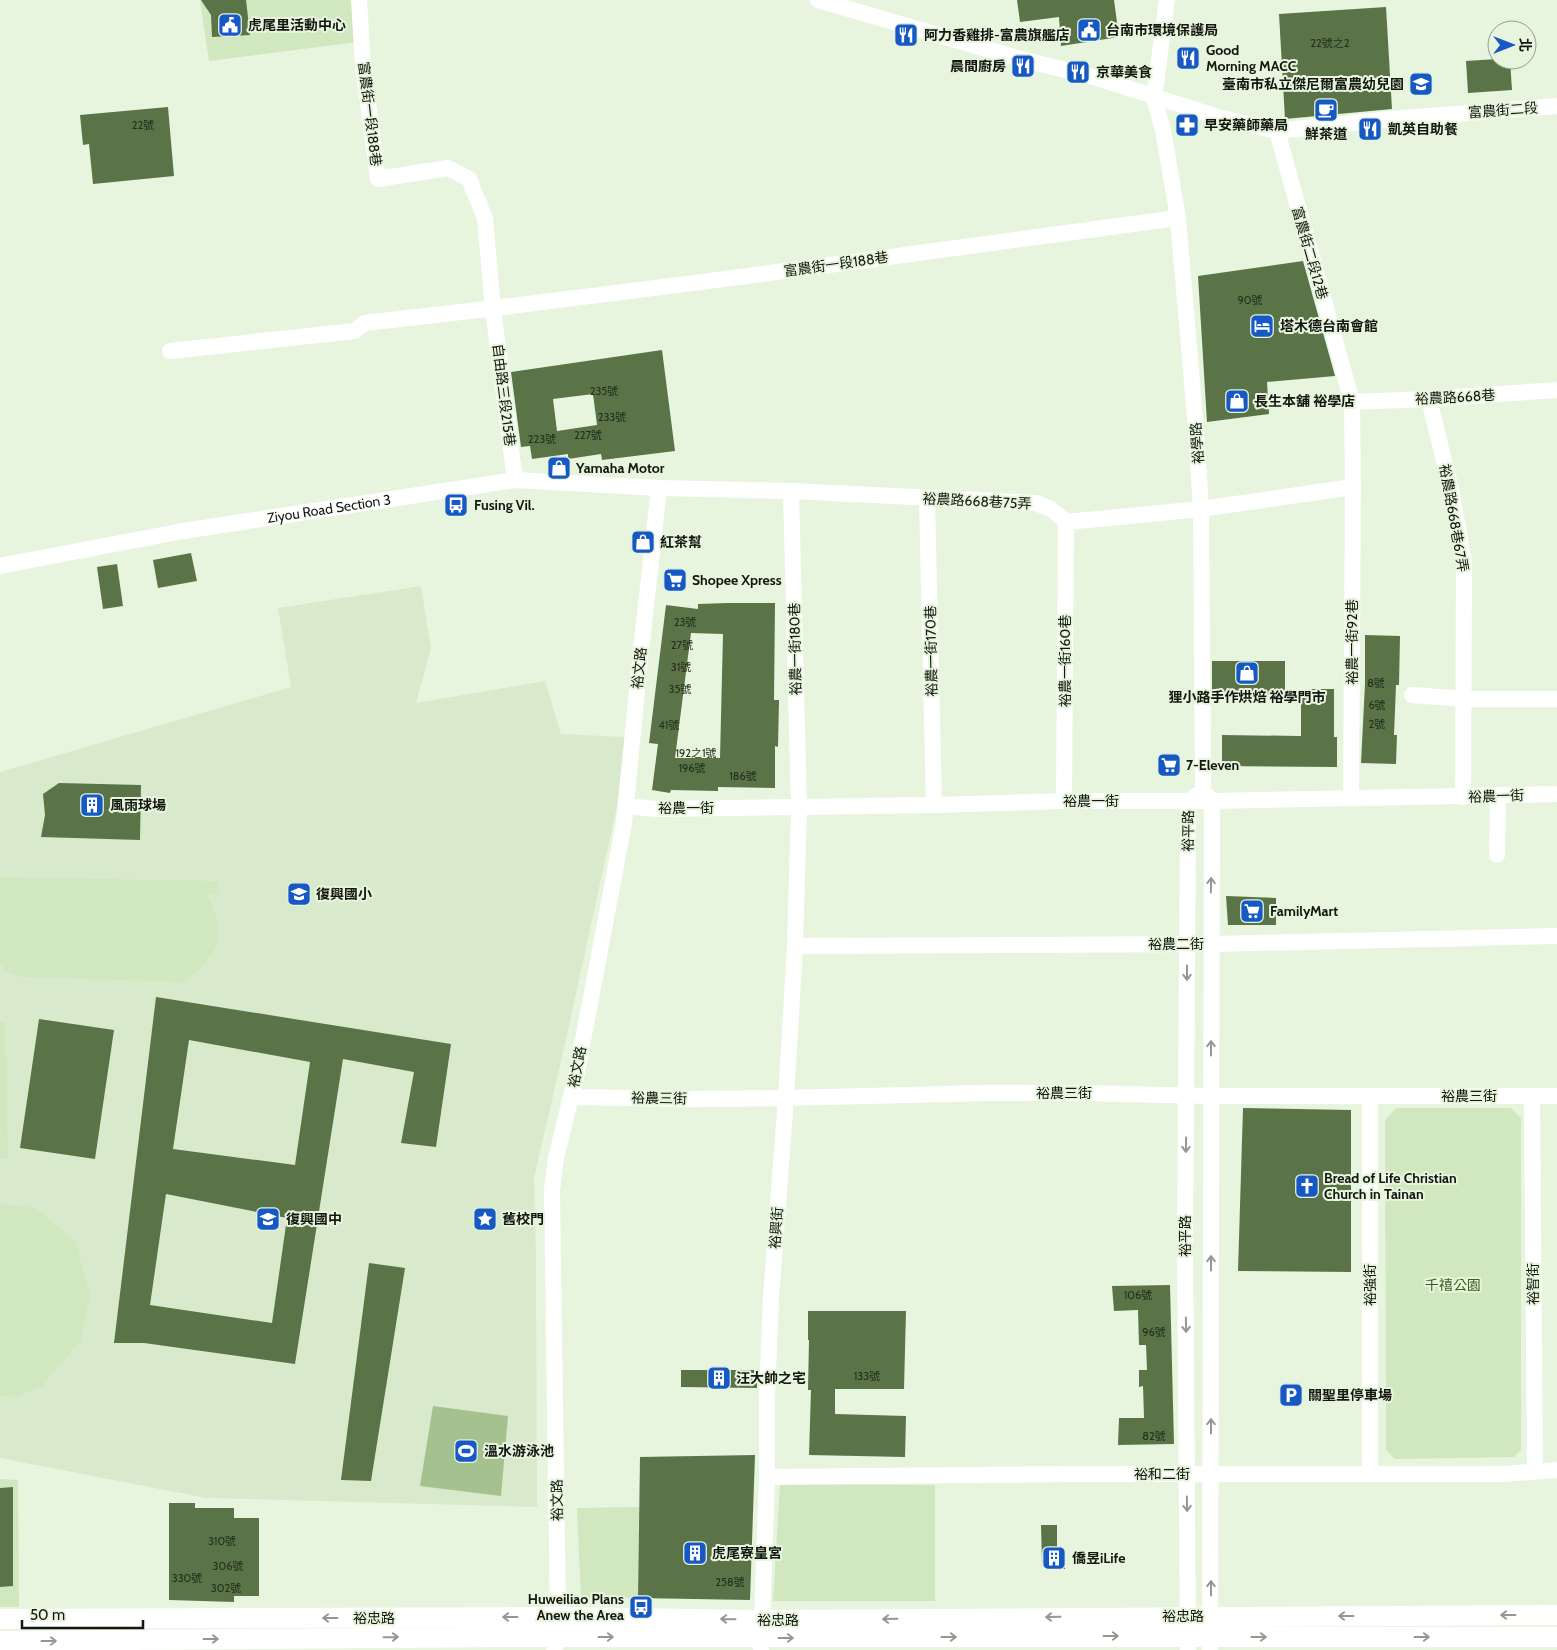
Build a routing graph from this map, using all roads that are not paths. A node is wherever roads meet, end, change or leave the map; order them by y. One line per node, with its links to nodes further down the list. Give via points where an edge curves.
1 (359, 0): 8 (street, 富農街一段188巷, via 363,65 378,179 448,168 469,179 485,218)
2 (818, 0): 4 (street, 富農街二段, via 1097,78)
3 (1167, 0): 4 (street)
4 (1154, 98): 6 (street, 富農街二段); 7 (street, 裕學路, via 1163,130)
5 (1557, 106): 6 (street, 富農街二段)
6 (1277, 132): 12 (street, 富農街二段12巷)
7 (1178, 218): 8 (street, 富農街一段188巷); 18 (street, 裕學路)
8 (493, 309): 9 (street, 富農街一段188巷, via 364,324 355,331); 13 (street, 自由路三段215巷)
9 (170, 351)
10 (1557, 390): 11 (street, 裕農路668巷)
11 (1429, 400): 12 (street, 裕農路668巷); 22 (street, 裕農路668巷67弄, via 1452,494 1464,562)
12 (1352, 402): 14 (street)
13 (515, 480): 15 (street, Ziyou Road Section 3); 20 (street, Ziyou Road Section 3, via 183,531)
14 (1353, 487): 18 (street); 28 (street, 裕農一街92巷)
15 (659, 488): 16 (street, 裕農路668巷75弄); 32 (street, 裕文路)
16 (791, 491): 17 (street, 裕農路668巷75弄); 33 (street, 裕農一街180巷)
17 (927, 498): 19 (street, 裕農路668巷75弄, via 1036,503 1051,509); 31 (street, 裕農一街170巷)
18 (1201, 509): 19 (street); 26 (street, 裕學路)
19 (1066, 522): 29 (street, 裕農一街160巷)
20 (0, 566)
21 (1412, 695): 22 (street)
22 (1464, 699): 23 (street); 27 (street, 裕農路668巷67弄)
23 (1557, 699)
24 (1557, 794): 25 (street, 裕農一街)
25 (1498, 795): 27 (street, 裕農一街); 34 (street)
26 (1208, 796): 28 (street, 裕農一街); 30 (street, 裕平路); 37 (street, 裕平路, one-way to 26)
27 (1463, 797): 28 (street, 裕農一街)
28 (1351, 798)
29 (1064, 801): 30 (street, 裕農一街); 31 (street, 裕農一街)
30 (1188, 801): 36 (street, 裕平路)
31 (934, 805): 33 (street, 裕農一街)
32 (626, 806): 33 (street, 裕農一街, via 656,809); 39 (street, 裕文路)
33 (799, 807): 38 (street, 裕興街)
34 (1497, 855)
35 (1557, 936): 37 (street, 裕農二街)
36 (1188, 944): 37 (street, 裕農二街); 38 (street, 裕農二街); 40 (street, 裕平路, one-way to 40)
37 (1211, 944): 41 (street, 裕平路, one-way to 37)
38 (795, 946): 45 (street, 裕興街)
39 (571, 1096): 45 (street, 裕農三街); 55 (street, 裕文路, via 552,1190)
40 (1187, 1096): 41 (street, 裕農三街); 45 (street, 裕農三街, via 987,1093); 48 (street, 裕平路, one-way to 48)
41 (1211, 1096): 42 (street, 裕農三街); 49 (street, 裕平路, one-way to 41)
42 (1370, 1096): 43 (street, 裕農三街); 50 (street, 裕強街)
43 (1532, 1096): 44 (street, 裕農三街); 47 (street, 裕智街)
44 (1557, 1096)
45 (786, 1098): 51 (street, 裕興街, via 771,1307)
46 (1557, 1470): 47 (street, 裕和二街)
47 (1534, 1472): 50 (street, 裕和二街)
48 (1188, 1474): 49 (street, 裕和二街); 51 (street, 裕和二街); 53 (street, 裕平路, one-way to 53)
49 (1211, 1474): 50 (street, 裕和二街); 54 (street, 裕平路, one-way to 49)
50 (1370, 1474)
51 (767, 1477): 58 (street, 裕興街)
52 (1557, 1614): 54 (street, 裕忠路, one-way to 54)
53 (1189, 1616): 54 (street, 裕忠路); 58 (street, 裕忠路, one-way to 58); 62 (street, 裕平路)
54 (1211, 1616): 63 (street, 裕平路)
55 (558, 1617): 56 (street, 裕忠路, one-way to 56); 58 (street, 裕忠路, one-way to 55); 61 (street, 裕文路)
56 (182, 1619): 57 (street, 裕忠路); 64 (street)
57 (0, 1620)
58 (761, 1636): 61 (street, 裕忠路, one-way to 58); 62 (street, 裕忠路, one-way to 62)
59 (1557, 1637): 63 (street, 裕忠路, one-way to 59)
60 (0, 1641): 64 (street, 裕忠路, one-way to 64)
61 (556, 1643): 64 (street, 裕忠路, one-way to 61)
62 (1189, 1643): 63 (street, 裕忠路)
63 (1210, 1643)
64 (182, 1644)

